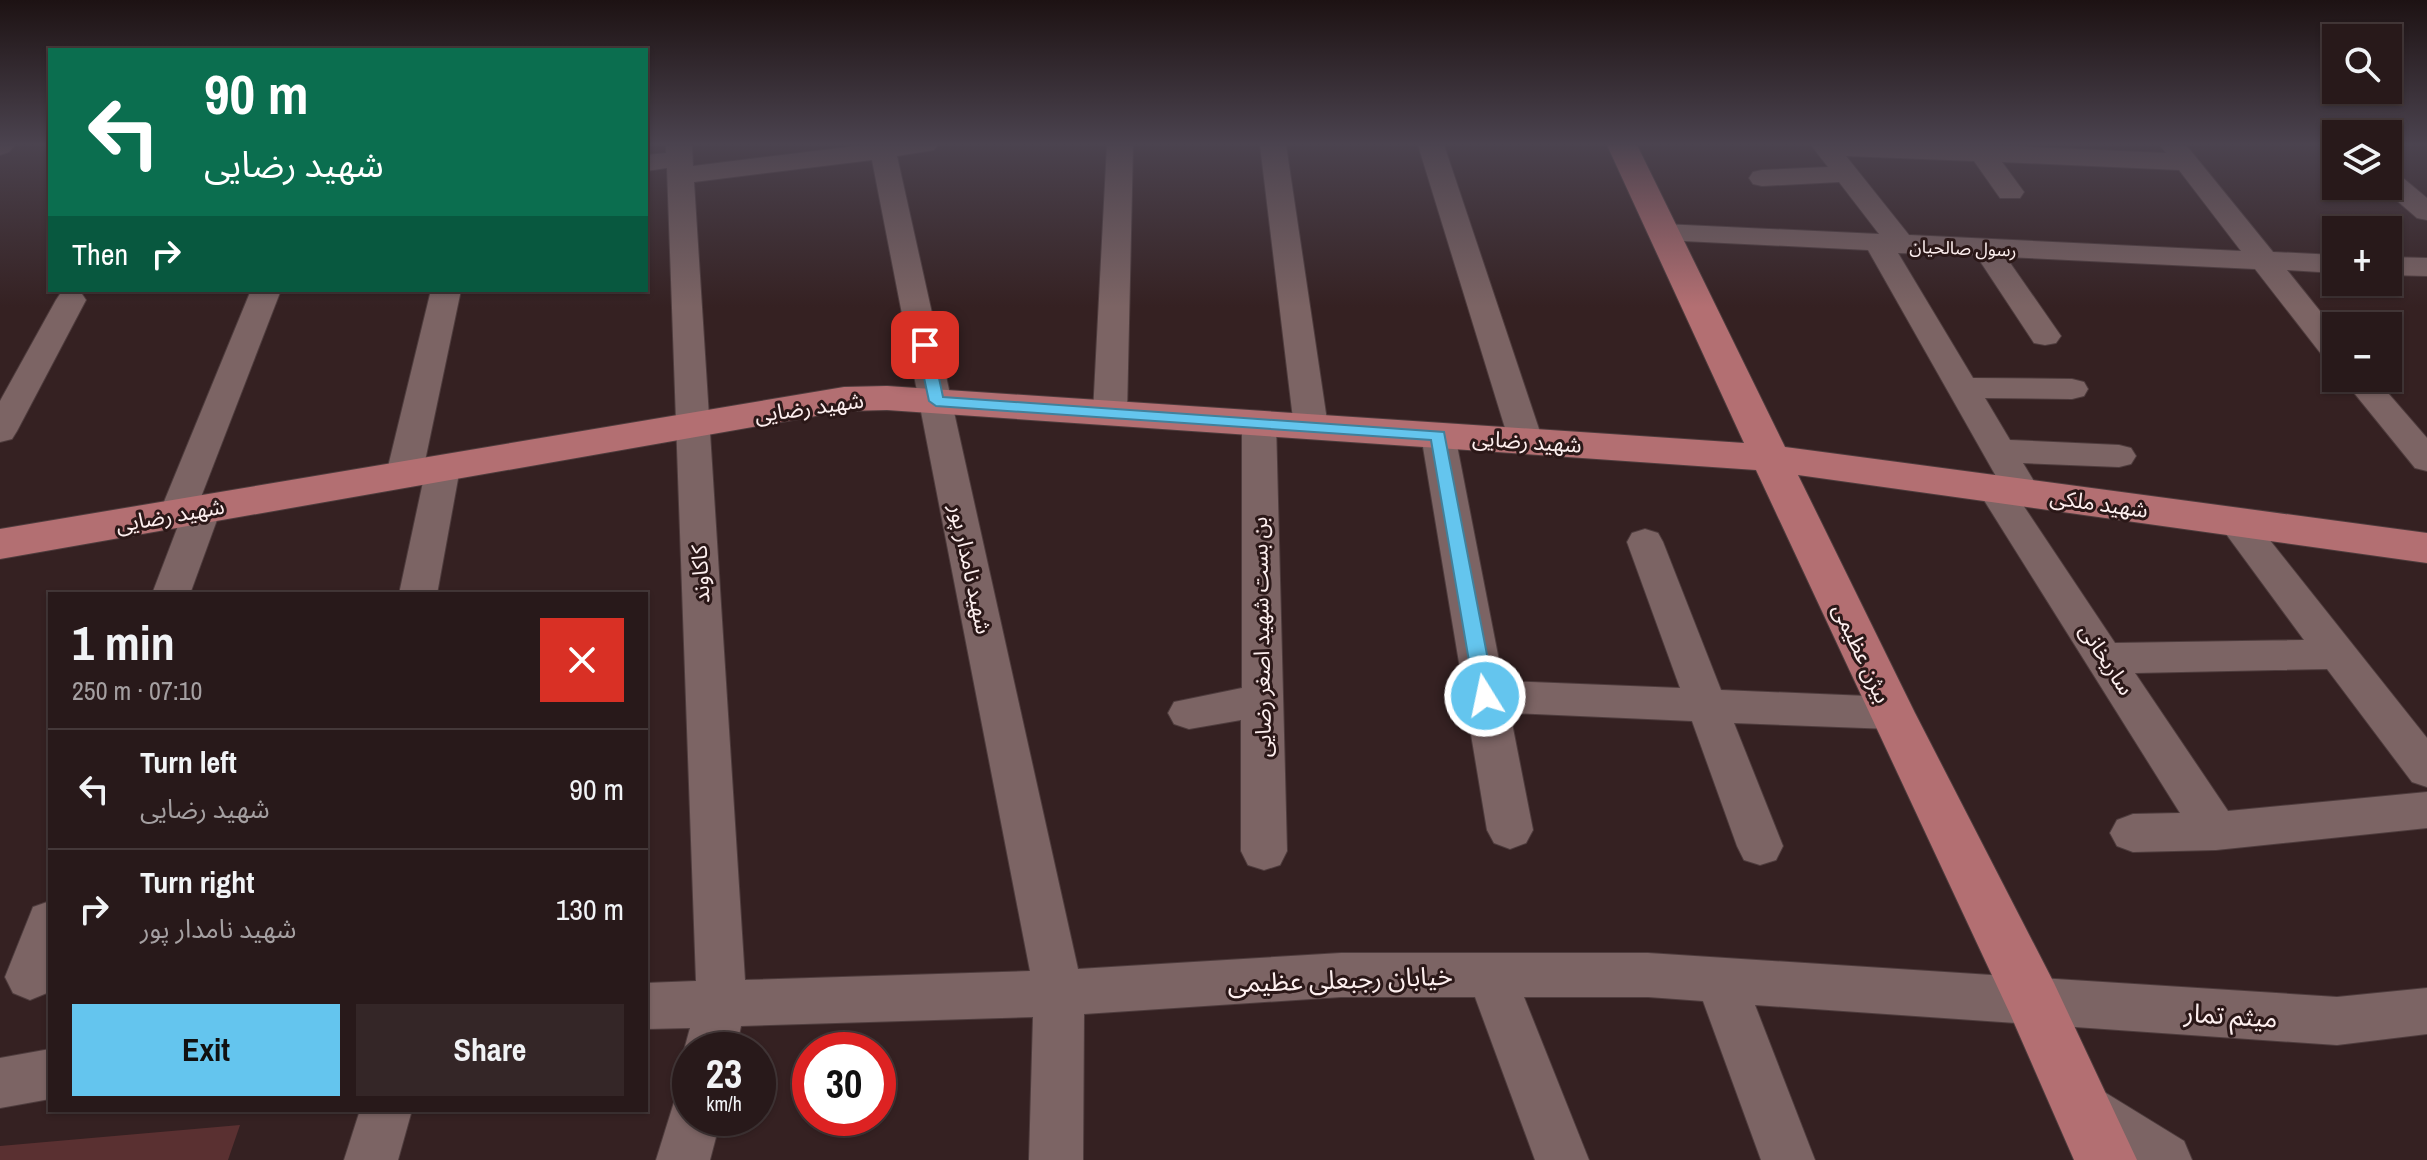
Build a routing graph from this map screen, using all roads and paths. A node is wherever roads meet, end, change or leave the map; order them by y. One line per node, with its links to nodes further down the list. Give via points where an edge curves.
1 (674, 199): 27 (street, کاکاوند)
2 (894, 199): 24 (street, شهید نامدار پور)
3 (1118, 199): 25 (street)
4 (1280, 199): 28 (street)
5 (1448, 199): 31 (street)
6 (1648, 199): 9 (main road, بیژن عظیمی)
7 (1863, 199): 10 (street, ساریخانی)
8 (2214, 199): 12 (street)
9 (1663, 232): 10 (street, رسول صالحیان); 33 (main road, بیژن عظیمی)
10 (1891, 245): 11 (street, رسول صالحیان); 21 (street, ساریخانی)
11 (1986, 249): 12 (street, رسول صالحیان); 20 (street)
12 (2262, 261): 13 (street, رسول صالحیان); 19 (street)
13 (2322, 263)
14 (2402, 266): 15 (street)
15 (2427, 267)
16 (265, 292): 37 (street)
17 (446, 292): 35 (street)
18 (71, 300): 29 (street)
19 (2322, 335)
20 (2045, 336)
21 (1963, 388): 22 (street); 36 (street, ساریخانی)
22 (2072, 389)
23 (2370, 392): 34 (street)
24 (936, 401): 25 (main road, شهید رضایی); 27 (main road, شهید رضایی, via 844,399); 62 (street, شهید نامدار پور)
25 (1110, 413): 26 (main road, شهید رضایی)
26 (1259, 423): 28 (main road, شهید رضایی); 47 (street, بن بست شهید اصغر رضایی)
27 (693, 425): 35 (main road, شهید رضایی); 66 (street, کاکاوند)
28 (1311, 427): 30 (main road, شهید رضایی)
29 (0, 431)
30 (1438, 435): 31 (main road, شهید رضایی); 46 (street)
31 (1526, 441): 33 (main road, شهید رضایی)
32 (2119, 456): 36 (street)
33 (1771, 458): 36 (main road, شهید ملکی); 50 (main road, بیژن عظیمی)
34 (2427, 460)
35 (424, 471): 37 (main road, شهید رضایی); 43 (street)
36 (2005, 477): 38 (main road, شهید ملکی); 45 (street, ساریخانی)
37 (190, 511): 40 (main road, شهید رضایی); 42 (street)
38 (2236, 523): 41 (main road, شهید ملکی); 44 (street)
39 (1645, 542): 48 (street)
40 (0, 544)
41 (2427, 548)
42 (171, 592)
43 (418, 592)
44 (2337, 654): 45 (street); 51 (street)
45 (2106, 658): 54 (street, ساریخانی)
46 (1485, 696): 48 (street); 53 (street)
47 (1262, 701): 49 (street); 57 (street, بن بست شهید اصغر رضایی)
48 (1706, 705): 50 (street); 56 (street)
49 (1189, 713)
50 (1891, 713): 63 (main road, بیژن عظیمی)
51 (2427, 770)
52 (2427, 810): 54 (street)
53 (1510, 830)
54 (2216, 831): 55 (street)
55 (2133, 833)
56 (1760, 846)
57 (1264, 851)
58 (48, 928): 60 (street)
59 (1491, 975): 61 (street, خیابان رجبعلی عظیمی); 62 (street, خیابان رجبعلی عظیمی, via 1341,975); 75 (street)
60 (30, 977)
61 (1720, 979): 63 (street, خیابان رجبعلی عظیمی); 76 (street)
62 (1059, 993): 66 (street, خیابان رجبعلی عظیمی); 74 (street, شهید نامدار پور)
63 (2034, 1002): 65 (street, میثم تمار, via 2337,1021); 69 (main road, بیژن عظیمی)
64 (648, 1007): 66 (street, خیابان رجبعلی عظیمی)
65 (2427, 1011)
66 (716, 1027)
67 (48, 1074): 68 (street)
68 (0, 1083)
69 (2082, 1108): 77 (main road, بیژن عظیمی); 78 (street)
70 (385, 1112): 72 (street)
71 (689, 1136): 73 (street)
72 (371, 1160)
73 (683, 1160)
74 (1056, 1160)
75 (1562, 1160)
76 (1788, 1160)
77 (2106, 1160)
78 (2165, 1160)

